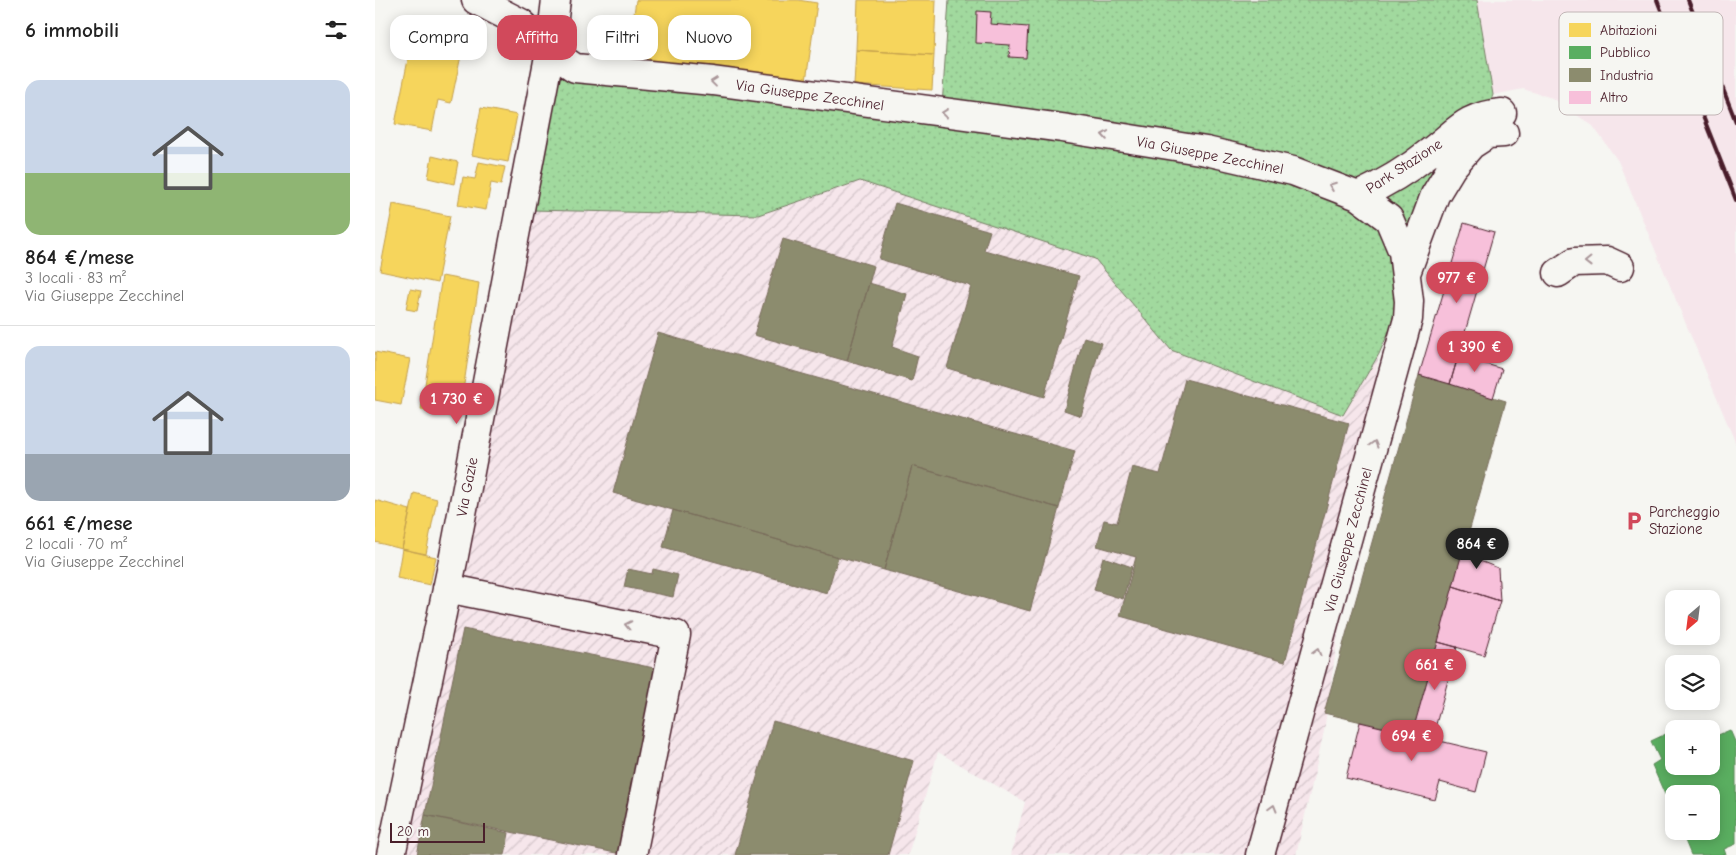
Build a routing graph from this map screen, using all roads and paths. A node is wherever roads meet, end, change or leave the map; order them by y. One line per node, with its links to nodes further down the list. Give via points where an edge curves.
1 (476, 0): 3 (street, Via Giuseppe Zecchinel)
2 (556, 0): 4 (street, Via Gazie)
3 (505, 15)
4 (554, 15)
5 (548, 60): 11 (street, Via Gazie)
6 (563, 60): 7 (street, Via Giuseppe Zecchinel, one-way to 6, via 1293,171 1206,151 1062,128 713,81 575,68)
7 (1357, 196): 9 (street, Via Giuseppe Zecchinel, via 1389,219 1403,252); 9 (street, Park Stazione, via 1429,153 1466,121 1489,114 1503,123 1471,146 1452,166 1435,195)
8 (1620, 267): 10 (street, one-way to 10, via 1607,261 1574,262)
9 (1406, 273): 14 (street, Via Giuseppe Zecchinel, one-way to 9, via 1408,319)
10 (1558, 273)
11 (447, 588): 12 (street, Via Gazie); 13 (street, one-way to 11, via 676,635)
12 (391, 855)
13 (632, 855)
14 (1260, 855)

